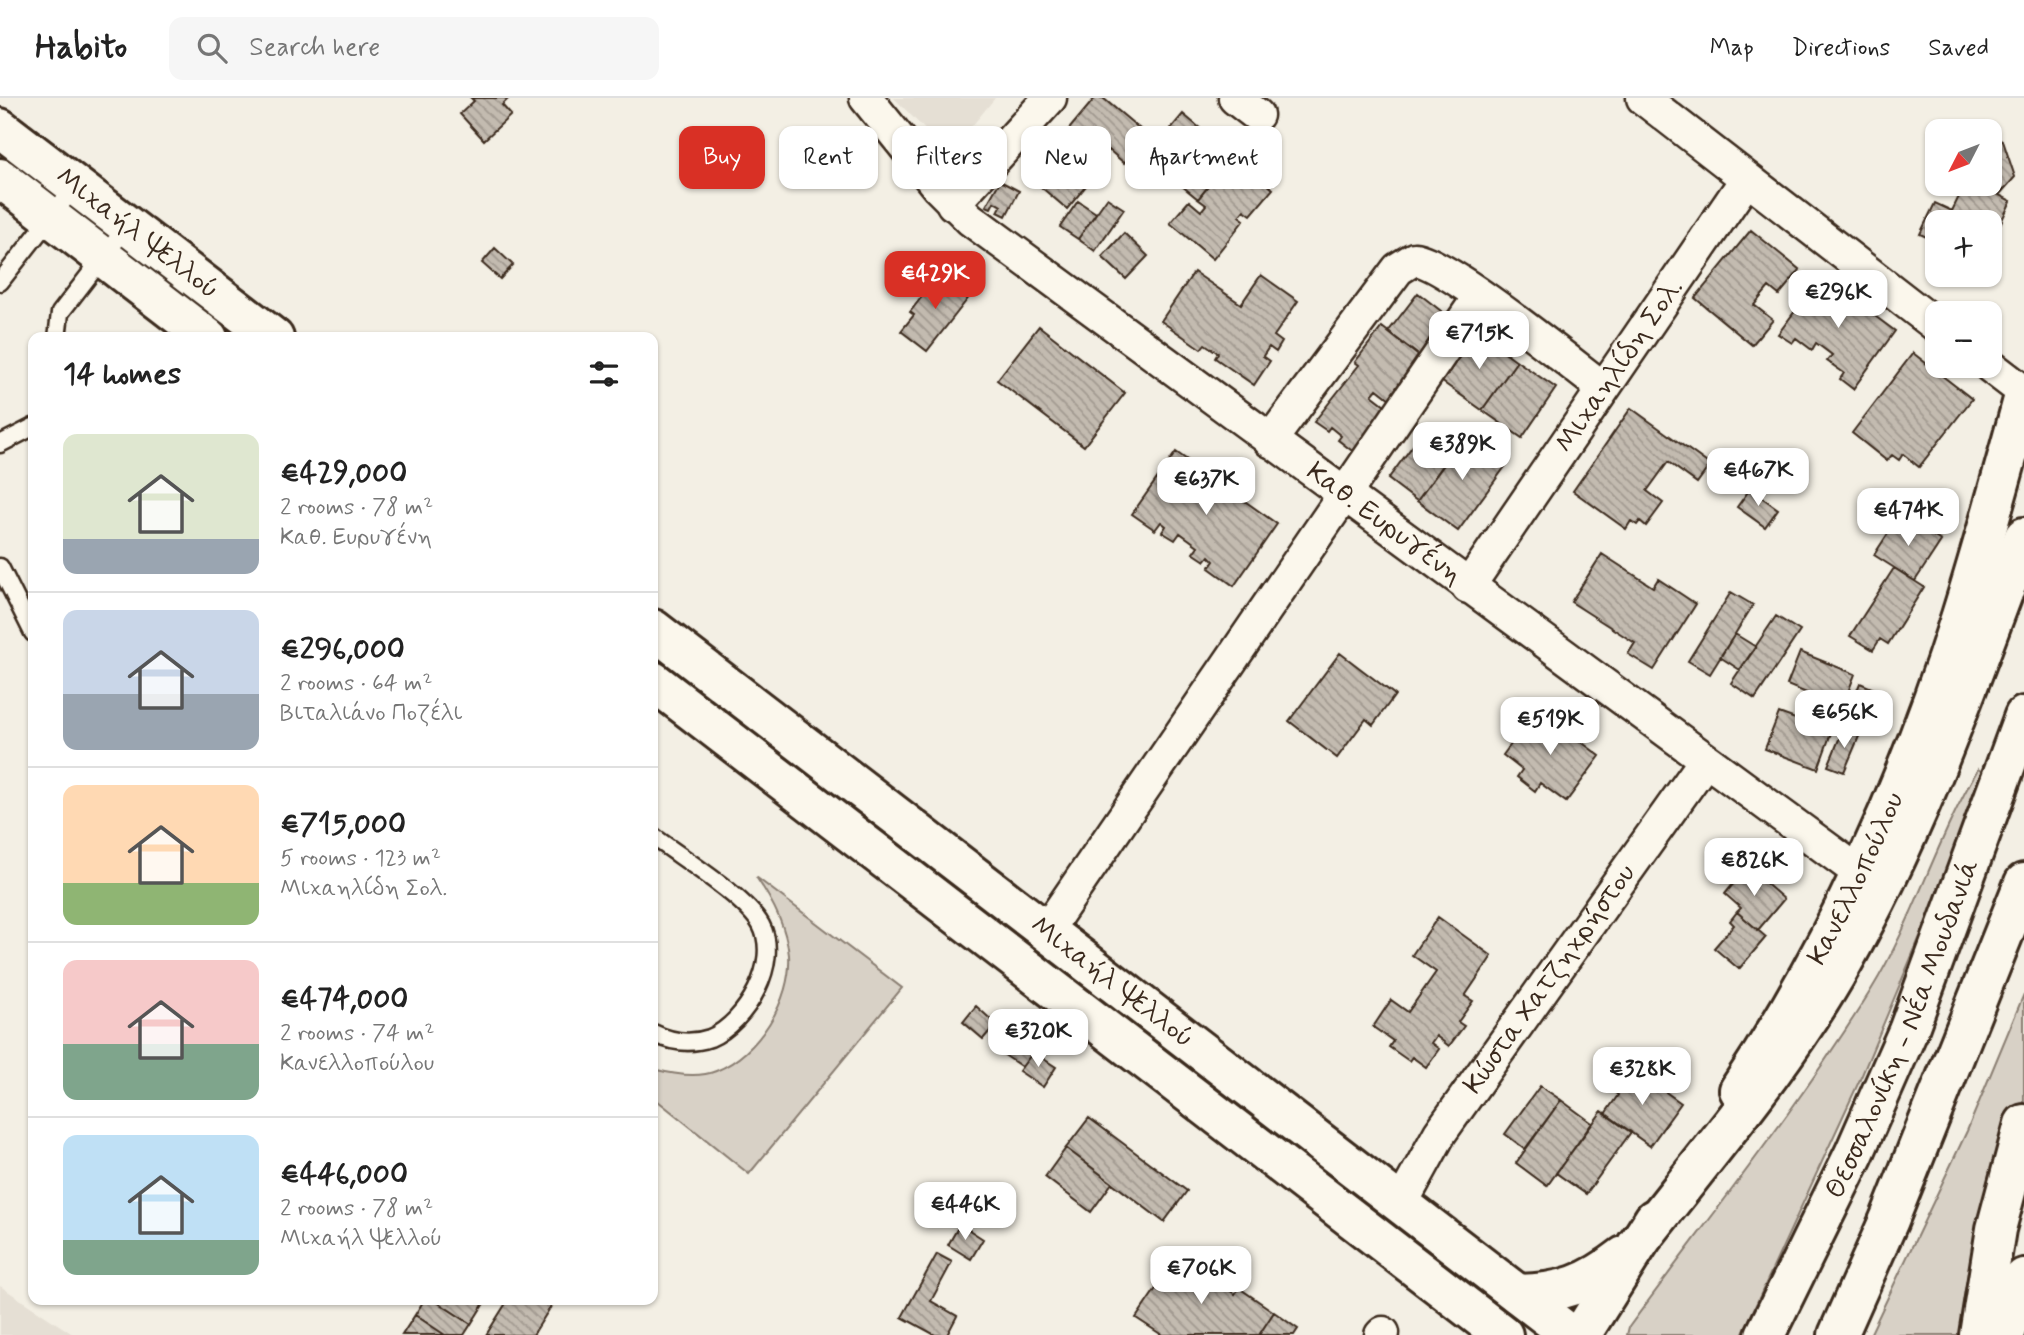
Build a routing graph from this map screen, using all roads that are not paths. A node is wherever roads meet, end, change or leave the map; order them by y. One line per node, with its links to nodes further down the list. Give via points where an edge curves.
1 (866, 98): 8 (street, Καθ. Ευρυγένη)
2 (1050, 98): 8 (street)
3 (1643, 98): 6 (street)
4 (0, 128): 7 (main road, Μιχαήλ Ψελλού)
5 (0, 178): 9 (main road, Μιχαήλ Ψελλού)
6 (1746, 180): 14 (street); 19 (street, Μιχαηλίδη Σολ.)
7 (75, 186): 9 (lane); 10 (main road, Μιχαήλ Ψελλού)
8 (953, 204): 22 (street, Καθ. Ευρυγένη)
9 (50, 216): 11 (main road, Μιχαήλ Ψελλού); 12 (lane)
10 (128, 225): 11 (lane); 17 (main road, Μιχαήλ Ψελλού)
11 (103, 257): 15 (lane, via 60,313); 16 (main road, Μιχαήλ Ψελλού)
12 (0, 282)
13 (1480, 296): 19 (street); 22 (street, via 1425,260 1405,263); 24 (street)
14 (1925, 317)
15 (58, 332)
16 (200, 332)
17 (266, 332)
18 (2002, 376): 20 (street)
19 (1604, 388): 27 (street, Μιχαηλίδη Σολ.)
20 (2024, 394): 34 (main road, Κανελλοπούλου, via 1961,617 1925,719)
21 (28, 429): 23 (lane)
22 (1270, 441): 24 (street, Καθ. Ευρυγένη)
23 (0, 444)
24 (1347, 495): 27 (street, Καθ. Ευρυγένη); 36 (street)
25 (2024, 537): 40 (main road, via 1930,789 1892,873 1842,965 1785,1054)
26 (0, 568): 28 (lane)
27 (1468, 587): 32 (street, Καθ. Ευρυγένη)
28 (28, 623)
29 (658, 633): 36 (main road, Μιχαήλ Ψελλού)
30 (658, 685): 43 (main road, Μιχαήλ Ψελλού)
31 (2024, 716): 46 (main road, Θεσσαλονίκη - Νέα Μουδανιά, via 1908,1031)
32 (1705, 761): 34 (street, Καθ. Ευρυγένη); 39 (street, Κώστα Χατζηχρήστου, via 1440,1133)
33 (658, 840): 37 (lane, via 746,907 761,925 768,947 760,985 720,1032 683,1042)
34 (1860, 873): 40 (main road, Κανελλοπούλου, via 1750,1073)
35 (2024, 883): 47 (main road, Θεσσαλονίκη - Νέα Μουδανιά)
36 (1046, 931): 39 (main road, Μιχαήλ Ψελλού)
37 (658, 1034)
38 (2024, 1124): 48 (main road, via 1996,1229)
39 (1401, 1204): 42 (main road, Μιχαήλ Ψελλού)
40 (1636, 1246): 42 (main road, via 1604,1272 1580,1284 1554,1293); 45 (main road)
41 (2024, 1278): 49 (main road)
42 (1518, 1294): 44 (main road, Μιχαήλ Ψελλού)
43 (1503, 1335)
44 (1571, 1335)
45 (1581, 1335)
46 (1765, 1335)
47 (1838, 1335)
48 (1979, 1335)
49 (2004, 1335)

